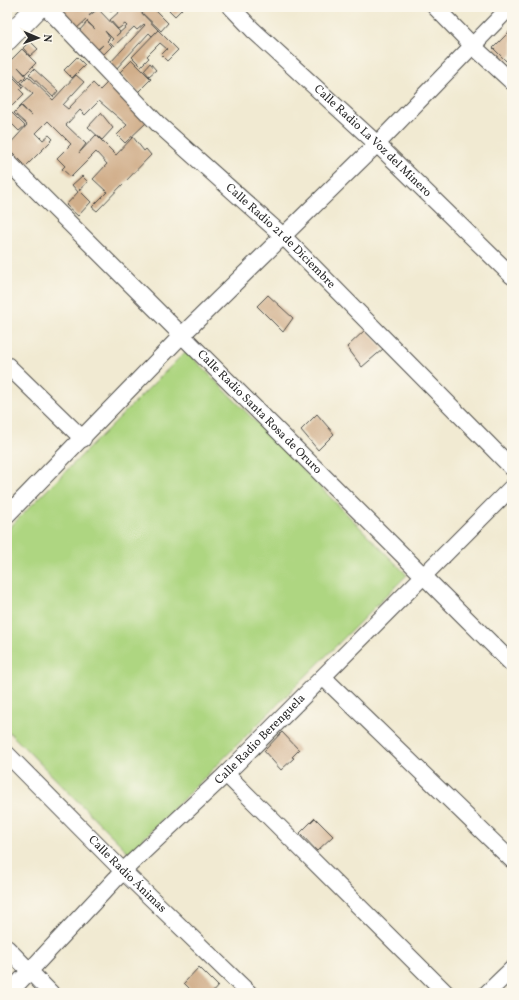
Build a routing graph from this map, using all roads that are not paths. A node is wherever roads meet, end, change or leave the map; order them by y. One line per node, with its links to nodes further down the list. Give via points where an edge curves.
1 (38, 7): 6 (main road)
2 (46, 7): 11 (street, Calle Radio 21 de Diciembre, via 158,124)
3 (231, 7): 9 (street, Calle Radio La Voz del Minero)
4 (435, 7): 7 (street)
5 (510, 7): 7 (street)
6 (7, 39)
7 (472, 45): 8 (street); 9 (street)
8 (512, 82)
9 (377, 144): 11 (street); 12 (street, Calle Radio La Voz del Minero)
10 (7, 161): 13 (street, Calle Radio Santa Rosa de Oruro)
11 (282, 235): 13 (street); 16 (street, Calle Radio 21 de Diciembre)
12 (512, 276)
13 (182, 335): 15 (street); 19 (street, Calle Radio Santa Rosa de Oruro)
14 (7, 365): 15 (street)
15 (83, 439): 18 (street)
16 (512, 468)
17 (512, 487): 19 (street, Calle Radio Berenguela)
18 (7, 514)
19 (425, 576): 20 (street, Calle Radio Santa Rosa de Oruro); 21 (street, Calle Radio Berenguela)
20 (512, 664)
21 (323, 676): 23 (street, Calle Radio Berenguela); 24 (street)
22 (7, 754): 25 (street, Calle Radio Ánimas)
23 (226, 774): 25 (street, Calle Radio Berenguela); 32 (street)
24 (512, 860)
25 (123, 872): 28 (street, Calle Radio Berenguela); 31 (street, Calle Radio Ánimas)
26 (7, 948): 28 (street)
27 (512, 968): 33 (street)
28 (30, 971): 29 (street, Calle Radio Berenguela); 30 (street)
29 (9, 993)
30 (51, 993)
31 (249, 993)
32 (446, 993)
33 (487, 993)

